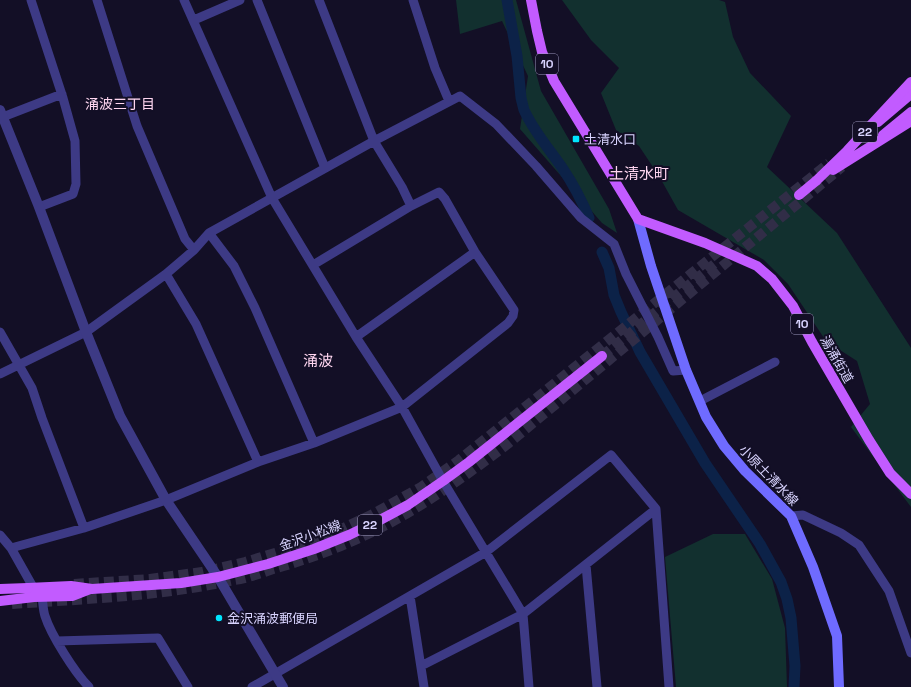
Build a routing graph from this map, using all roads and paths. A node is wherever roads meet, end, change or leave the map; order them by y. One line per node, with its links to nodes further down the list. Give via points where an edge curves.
1 (32, 0): 11 (street)
2 (97, 0): 28 (street, via 137,126 185,239)
3 (184, 0): 9 (street)
4 (240, 0): 9 (street)
5 (258, 0): 20 (street)
6 (319, 0): 17 (street)
7 (413, 0): 13 (street, via 435,68)
8 (532, 0): 26 (main road, 10, via 542,52 554,81)
9 (194, 20): 23 (street)
10 (911, 82): 21 (main road, 22, bridge)
11 (62, 94): 15 (street); 25 (street, via 75,141 76,184 73,194)
12 (911, 94): 18 (main road, 22)
13 (449, 101): 17 (street); 38 (street, via 460,96 496,124 581,218 614,244 673,371)
14 (911, 112): 19 (main road, 22)
15 (1, 115): 25 (street)
16 (911, 121): 21 (main road, 22, bridge)
17 (374, 141): 20 (street); 24 (street)
18 (837, 157)
19 (844, 166)
20 (325, 168): 23 (street)
21 (816, 181): 22 (main road, 22)
22 (799, 195)
23 (272, 198): 27 (street); 30 (street)
24 (411, 206): 29 (street, via 439,192); 30 (street)
25 (39, 207): 33 (street)
26 (638, 219): 38 (main road, 小原土清水線); 45 (main road, 湯涌街道 / 10, via 705,243 757,266 772,279 793,306 865,434 890,473)
27 (209, 234): 28 (street); 42 (street, via 234,266)
28 (194, 250): 31 (street)
29 (476, 252): 34 (street); 41 (street, via 514,310 513,316 508,323)
30 (313, 265): 34 (street)
31 (166, 274): 33 (street); 43 (street, via 196,324)
32 (0, 332): 37 (street)
33 (86, 332): 37 (street); 46 (street, via 120,416)
34 (356, 336): 41 (street)
35 (602, 356): 44 (main road, 金沢小松線 / 22)
36 (775, 362): 40 (street)
37 (20, 365): 39 (street); 49 (street, via 32,388)
38 (686, 370): 40 (main road, 小原土清水線)
39 (0, 374)
40 (700, 401): 48 (main road, 小原土清水線, via 706,416 728,451)
41 (402, 407): 42 (street); 44 (street)
42 (314, 443): 43 (street)
43 (258, 462): 46 (street)
44 (443, 481): 52 (street); 54 (main road, 金沢小松線 / 22, via 408,505 349,535 268,564)
45 (911, 494)
46 (166, 500): 49 (street); 54 (street)
47 (656, 509): 52 (street, via 611,455); 53 (street); 71 (street)
48 (791, 516): 61 (street, via 803,515 841,533 859,545 889,591); 72 (main road, 小原土清水線, via 813,567 837,636)
49 (84, 528): 51 (street)
50 (0, 535): 51 (street)
51 (11, 548): 56 (street)
52 (486, 552): 57 (street); 59 (street)
53 (586, 565): 59 (street); 70 (street)
54 (218, 577): 56 (main road, 金沢小松線 / 22, via 181,583 92,589 72,596); 63 (street)
55 (0, 589): 56 (main road, 22, bridge)
56 (34, 592): 58 (main road, 22); 60 (street)
57 (410, 596): 62 (street); 63 (street)
58 (0, 601)
59 (522, 614): 62 (street); 69 (street)
60 (57, 641): 64 (street); 65 (street, via 158,638)
61 (911, 653)
62 (421, 666): 68 (street)
63 (274, 673): 66 (street); 67 (street)
64 (89, 687)
65 (188, 687)
66 (252, 687)
67 (283, 687)
68 (424, 687)
69 (529, 687)
70 (597, 687)
71 (669, 687)
72 (839, 687)

